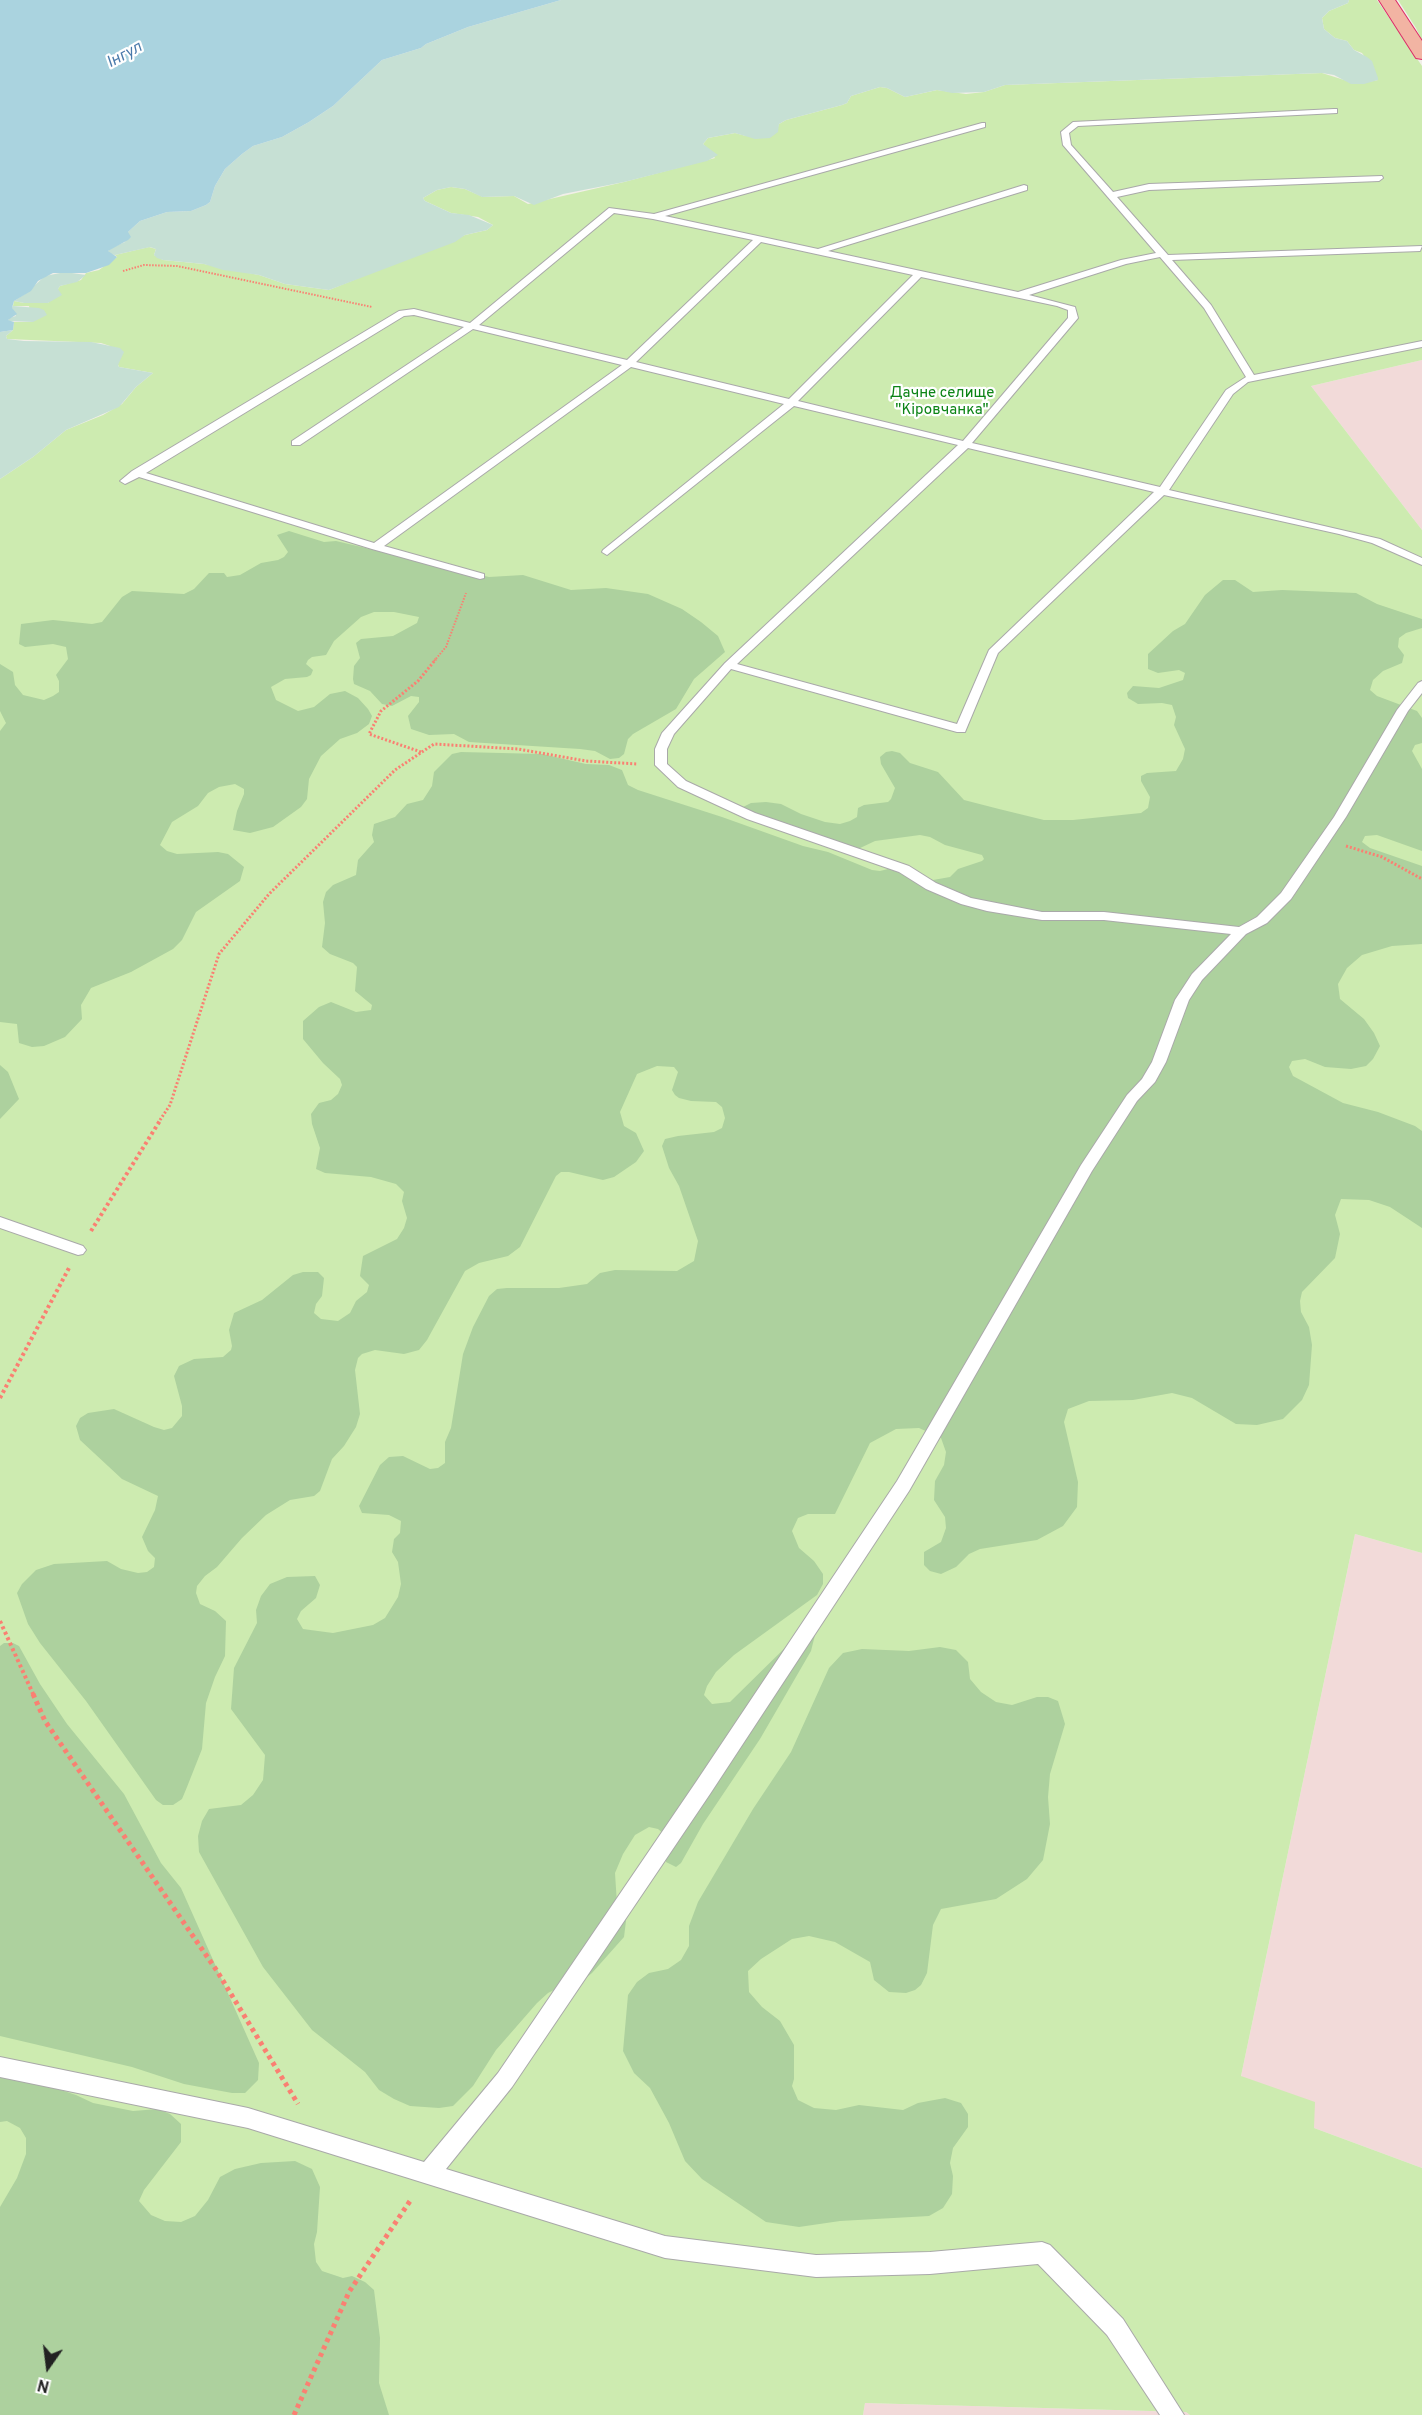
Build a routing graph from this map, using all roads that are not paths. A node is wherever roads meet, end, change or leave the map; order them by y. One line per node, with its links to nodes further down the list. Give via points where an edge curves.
1 (1387, 0): 2 (highway)
2 (1422, 54)
3 (1334, 111): 7 (lane, via 1076,124 1065,132 1067,146)
4 (982, 124): 8 (lane)
5 (1379, 178): 7 (lane, via 1149,187)
6 (1024, 188): 11 (lane)
7 (1112, 195): 12 (lane)
8 (653, 216): 9 (lane); 15 (lane, via 612,210)
9 (759, 239): 11 (lane); 17 (lane)
10 (1420, 248): 12 (lane)
11 (817, 252): 13 (lane)
12 (1165, 256): 14 (lane, via 1124,262); 18 (lane, via 1208,307)
13 (919, 274): 14 (lane); 19 (lane)
14 (1018, 295): 21 (lane, via 1072,309 1073,318)
15 (473, 325): 17 (lane); 20 (lane); 22 (lane, via 402,313)
16 (1422, 344): 18 (lane)
17 (629, 364): 19 (lane); 25 (lane)
18 (1252, 379): 24 (lane, via 1229,392)
19 (791, 402): 21 (lane); 26 (lane)
20 (296, 443)
21 (966, 444): 24 (lane); 29 (lane)
22 (136, 473): 23 (lane); 25 (lane)
23 (125, 480)
24 (1163, 490): 27 (lane, via 1376,541); 29 (lane, via 993,652 961,729)
25 (376, 547): 28 (lane)
26 (607, 552)
27 (1422, 562)
28 (476, 575)
29 (729, 665): 31 (lane, via 668,733 662,765 682,784 752,816 904,869 938,889 976,904 1042,916 1104,916)
30 (1422, 685): 31 (lane, via 1324,840 1279,903 1262,920)
31 (1241, 931): 35 (lane, via 1197,977 1182,1000 1170,1037 1148,1082 1132,1098 1086,1170 903,1486 505,2080)
32 (0, 1222): 33 (lane)
33 (78, 1250)
34 (0, 2067): 35 (lane, via 248,2118)
35 (428, 2174): 36 (lane, via 665,2247 816,2266 930,2263 1042,2253 1115,2327)
36 (1173, 2415)

